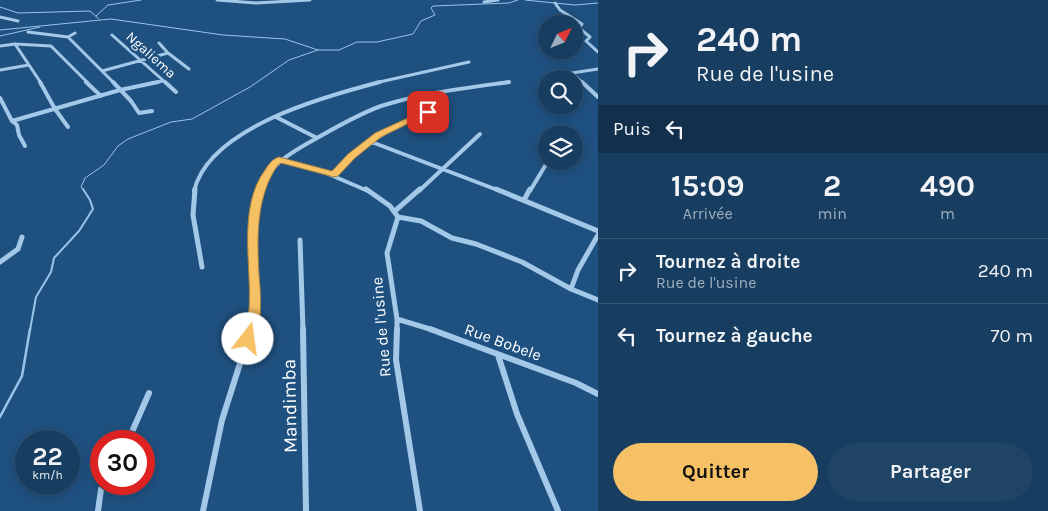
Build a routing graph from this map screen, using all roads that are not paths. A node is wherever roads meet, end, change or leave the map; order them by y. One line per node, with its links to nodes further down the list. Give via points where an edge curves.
1 (217, 0): 2 (street, via 256,3)
2 (310, 0)
3 (498, 0): 4 (street)
4 (484, 2)
5 (555, 3): 15 (street, via 582,24 579,28 590,37 586,41)
6 (0, 17): 7 (street)
7 (18, 21)
8 (28, 32): 11 (street)
9 (75, 33): 11 (street)
10 (112, 35): 17 (street, Ngaliema)
11 (68, 37): 23 (street)
12 (159, 43): 16 (street)
13 (15, 44): 14 (street); 19 (street); 30 (street, via 50,46)
14 (0, 46)
15 (598, 52)
16 (168, 53): 17 (street); 20 (street)
17 (142, 61): 23 (street); 24 (street, Ngaliema)
18 (469, 62): 36 (street, via 320,98)
19 (29, 64): 22 (street); 33 (street)
20 (189, 69)
21 (598, 69): 28 (street, via 572,73)
22 (0, 70)
23 (102, 71): 27 (street)
24 (163, 81): 27 (street); 29 (street, Ngaliema)
25 (509, 82): 40 (street, via 390,104)
26 (598, 89): 28 (street)
27 (120, 90): 30 (street); 34 (street, via 139,113)
28 (591, 90): 31 (street)
29 (176, 92)
30 (101, 96): 33 (street)
31 (598, 97)
32 (0, 98): 37 (street)
33 (55, 109): 37 (street); 38 (street)
34 (152, 111)
35 (428, 112): 41 (street)
36 (276, 117): 40 (street); 55 (street, via 214,157 196,184 195,217)
37 (12, 120): 42 (street)
38 (68, 127)
39 (480, 134): 44 (street)
40 (317, 138): 43 (street)
41 (370, 141): 44 (street); 46 (street)
42 (24, 146)
43 (279, 160): 46 (street); 65 (street, via 266,175 260,189 252,242 253,323 222,420)
44 (443, 170): 47 (street); 48 (street)
45 (542, 170): 47 (street)
46 (334, 174): 48 (street)
47 (524, 200): 50 (street)
48 (396, 210): 49 (street)
49 (398, 217): 56 (street, via 421,221 452,238 522,262); 58 (street, Rue de l'usine, via 387,253)
50 (598, 231)
51 (22, 236): 54 (street, via 20,247)
52 (598, 236): 56 (street)
53 (300, 240): 66 (street, Mandimba)
54 (0, 262)
55 (202, 267)
56 (571, 289): 57 (street)
57 (598, 300)
58 (397, 319): 59 (street, Rue Bobele); 67 (street, Rue de l'usine, via 396,360)
59 (498, 355): 61 (street, Rue Bobele); 68 (street, via 519,420)
60 (149, 393): 62 (street)
61 (598, 394)
62 (133, 430)
63 (100, 495): 64 (street)
64 (98, 511)
65 (203, 511)
66 (306, 511)
67 (420, 511)
68 (558, 511)

